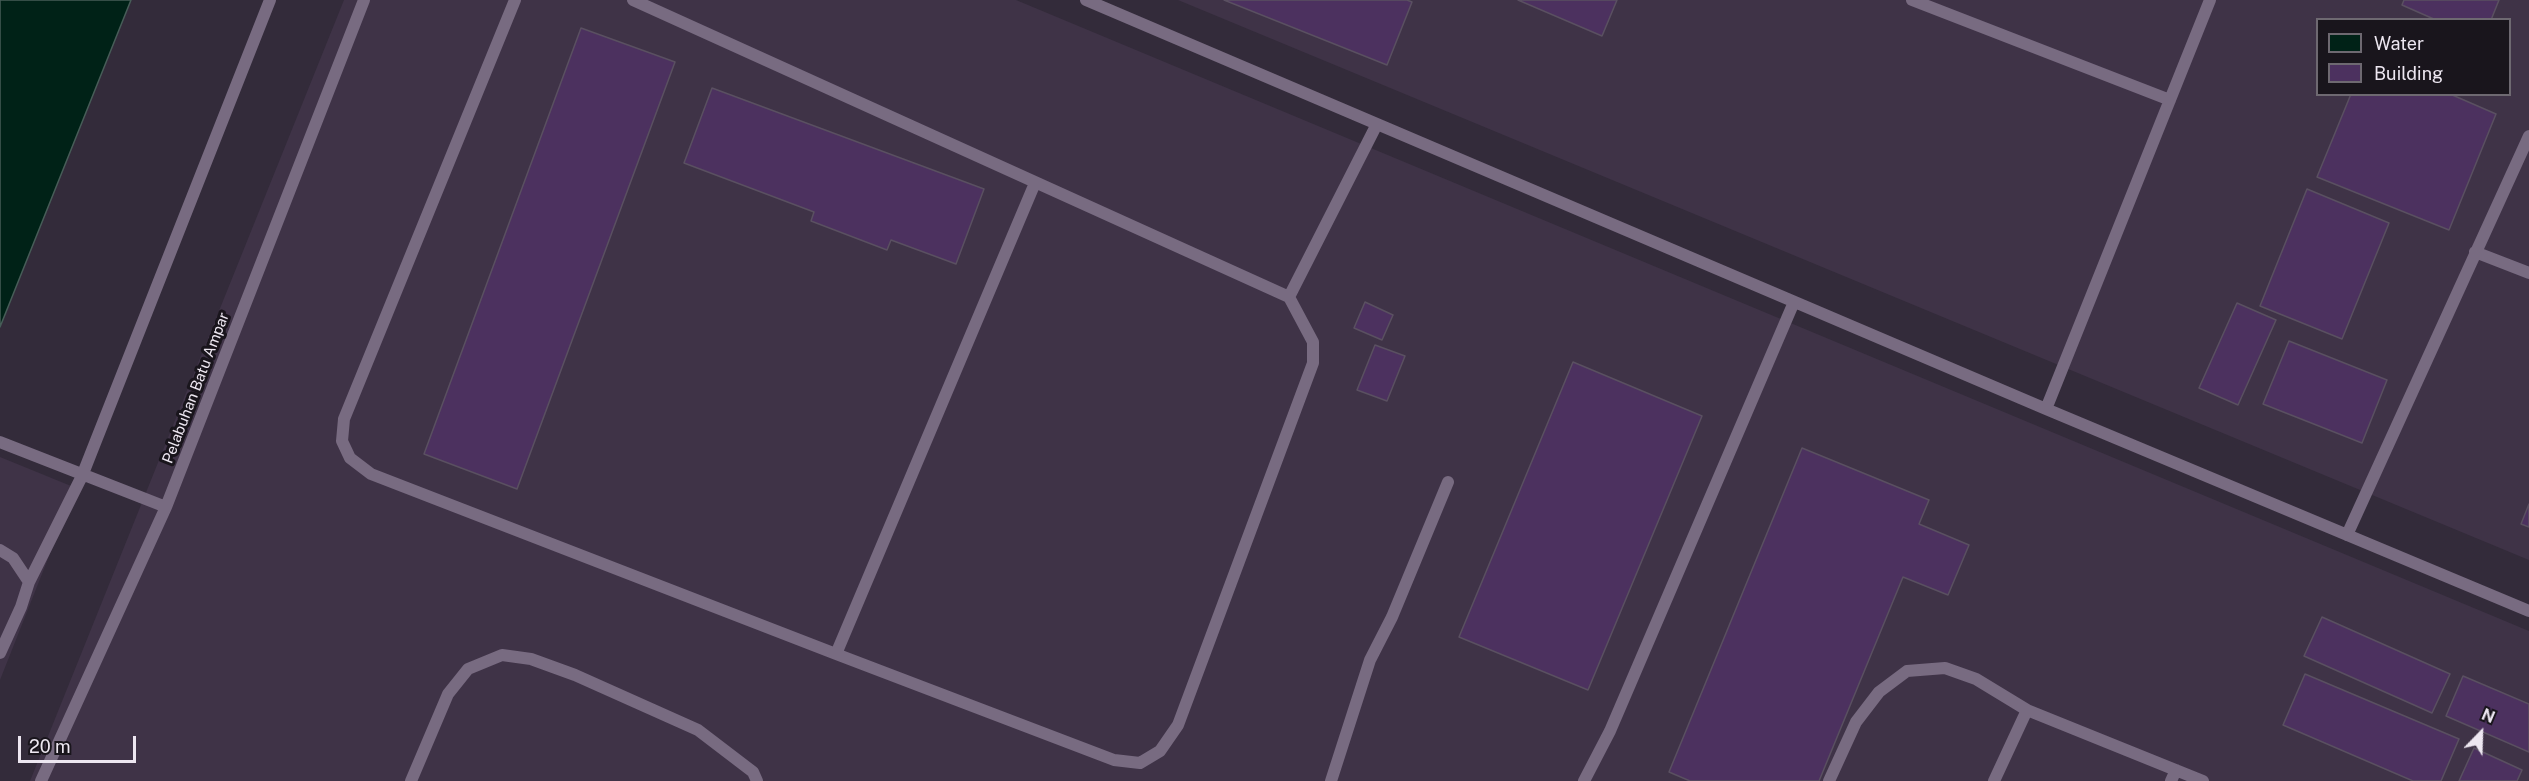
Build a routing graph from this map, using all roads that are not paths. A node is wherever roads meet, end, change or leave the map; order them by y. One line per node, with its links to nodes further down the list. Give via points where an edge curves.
1 (270, 0): 18 (lane)
2 (364, 0): 20 (lane, Pelabuhan Batu Ampar)
3 (515, 0): 26 (lane, via 344,419 342,441 350,458 371,474)
4 (633, 0): 11 (lane)
5 (1086, 0): 9 (lane)
6 (1912, 0): 8 (lane)
7 (2210, 0): 8 (lane)
8 (2170, 100): 16 (lane)
9 (1377, 124): 14 (lane); 15 (lane)
10 (2529, 136): 12 (lane)
11 (1035, 183): 14 (lane); 26 (lane)
12 (2475, 252): 13 (lane); 21 (lane)
13 (2529, 273)
14 (1289, 297): 26 (lane, via 1313,342 1313,363 1178,725 1160,751 1140,763 1114,760)
15 (1794, 302): 16 (lane); 33 (lane)
16 (2046, 409): 21 (lane)
17 (0, 442): 18 (lane)
18 (82, 476): 20 (lane); 23 (lane)
19 (1448, 482): 32 (lane, via 1370,660)
20 (166, 507): 29 (lane, Pelabuhan Batu Ampar)
21 (2347, 535): 24 (lane)
22 (0, 550): 23 (lane, via 13,558)
23 (29, 582): 25 (lane)
24 (2529, 611)
25 (0, 653)
26 (836, 654)
27 (2027, 710): 28 (lane); 34 (lane, via 1976,679 1945,668 1907,671 1879,692 1856,722); 35 (lane)
28 (2173, 775): 36 (lane)
29 (41, 781)
30 (411, 781): 31 (lane, via 448,694 468,669 502,655 531,659 575,675 698,730 753,772)
31 (757, 781)
32 (1331, 781)
33 (1584, 781)
34 (1829, 781)
35 (1994, 781)
36 (2203, 781)

